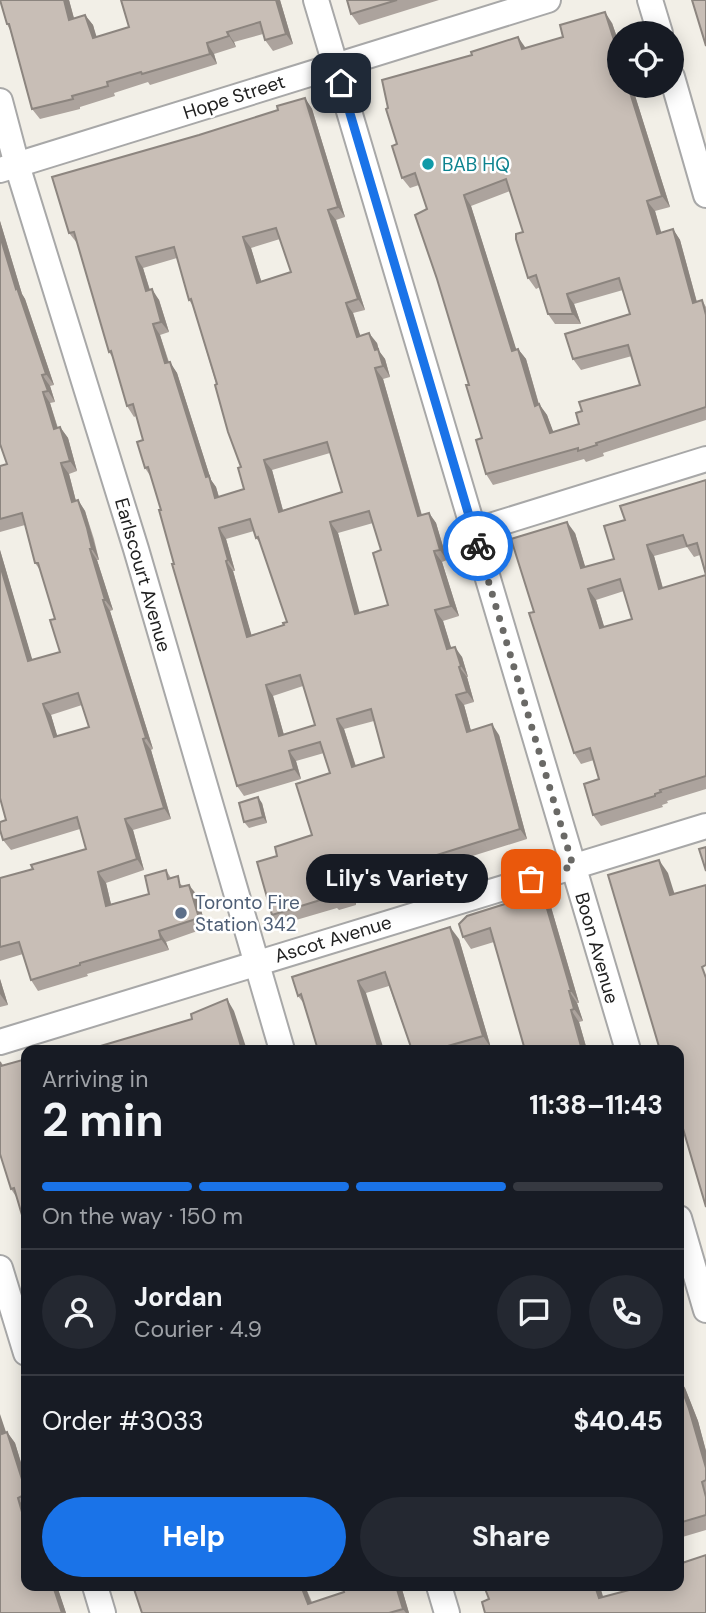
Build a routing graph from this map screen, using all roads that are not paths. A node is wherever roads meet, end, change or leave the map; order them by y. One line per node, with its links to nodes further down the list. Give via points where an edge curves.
1 (316, 0): 5 (street, Boon Avenue)
2 (548, 0): 5 (street, Hope Street)
3 (650, 0): 4 (street)
4 (656, 21)
5 (335, 64): 8 (street, Hope Street); 11 (street, Boon Avenue)
6 (678, 98): 9 (street)
7 (0, 101): 8 (street, Earlscourt Avenue)
8 (9, 167): 14 (street, Earlscourt Avenue, via 132,536)
9 (706, 195)
10 (706, 459): 11 (street)
11 (474, 531): 13 (street, Boon Avenue)
12 (706, 826): 13 (street, Ascot Avenue)
13 (573, 866): 14 (street, Ascot Avenue); 17 (street, Boon Avenue)
14 (257, 963): 15 (street, Ascot Avenue); 16 (street, Earlscourt Avenue)
15 (0, 1042)
16 (281, 1045)
17 (627, 1045)
18 (684, 1235): 20 (street)
19 (0, 1268): 21 (street)
20 (706, 1310)
21 (21, 1337)
22 (96, 1591): 24 (street)
23 (440, 1591): 25 (street)
24 (103, 1613)
25 (447, 1613)

